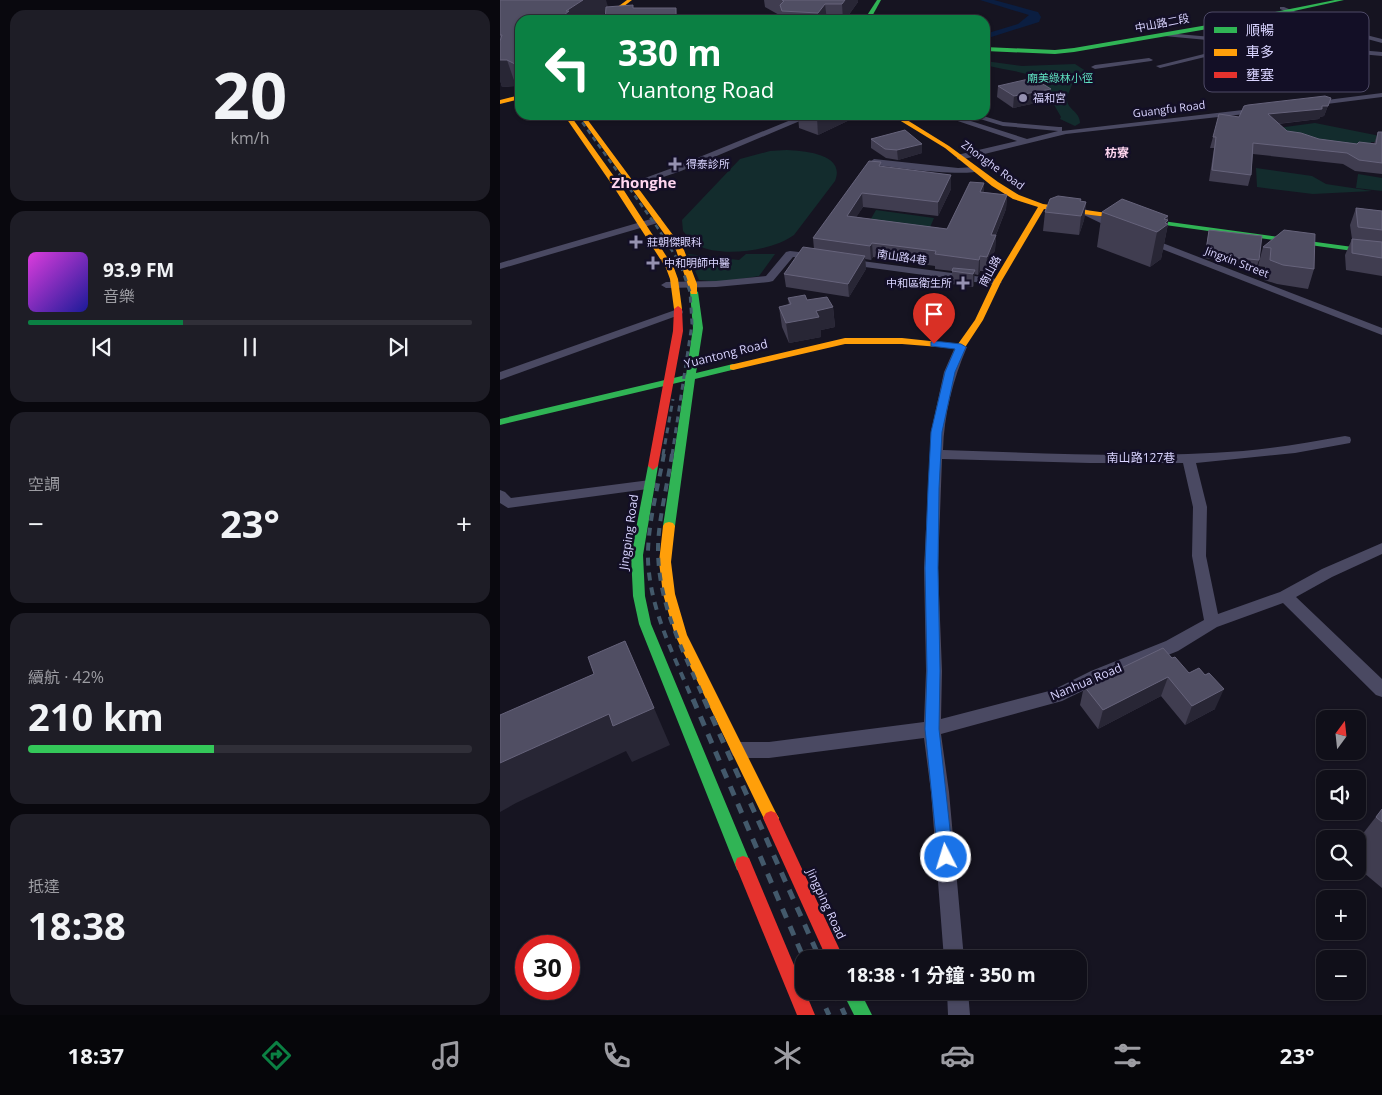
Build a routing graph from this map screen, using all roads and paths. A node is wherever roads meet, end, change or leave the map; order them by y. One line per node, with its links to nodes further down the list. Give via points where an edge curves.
1 (630, 0): 9 (street)
2 (637, 0): 10 (street)
3 (1324, 0): 5 (street, 中山路二段)
4 (1342, 0): 5 (street, 中山路二段)
5 (1285, 9): 6 (street, 中山路二段); 7 (street, 中山路二段); 8 (street)
6 (1268, 12)
7 (1271, 12)
8 (1293, 12)
9 (610, 15)
10 (618, 15)
11 (1204, 23): 17 (street, 中山路二段, via 1068,47)
12 (1204, 27): 13 (street, 中山路二段)
13 (1166, 35): 15 (street); 18 (street, 中山路二段, via 1054,52)
14 (1369, 37): 16 (street)
15 (1204, 38)
16 (1382, 41)
17 (990, 45)
18 (990, 49)
19 (1369, 52): 20 (street)
20 (1382, 54)
21 (1204, 55): 23 (street)
22 (1149, 60): 24 (street)
23 (1160, 66)
24 (1095, 67)
25 (515, 94): 27 (street)
26 (1382, 96): 30 (street)
27 (500, 98)
28 (515, 98): 29 (street)
29 (500, 102)
30 (1300, 105)
31 (1273, 108): 38 (street, Guangfu Road)
32 (571, 120): 44 (street, Jingping Road)
33 (586, 120): 43 (street, Jingping Road)
34 (797, 120): 43 (street)
35 (902, 120): 40 (street, Zhonghe Road)
36 (960, 120): 39 (street)
37 (989, 120): 38 (street)
38 (1082, 130): 39 (street, Guangfu Road)
39 (1025, 141): 40 (street, Guangfu Road)
40 (960, 157): 42 (street, Zhonghe Road)
41 (874, 162): 42 (street)
42 (976, 170): 45 (street, Zhonghe Road, via 1010,195)
43 (633, 185): 44 (street); 47 (street, Jingping Road)
44 (619, 189): 48 (street, Jingping Road)
45 (1042, 206): 46 (street, Zhonghe Road); 51 (street, 南山路)
46 (1085, 212): 49 (street, Zhonghe Road); 55 (street, Jingxin Street, via 1135,235)
47 (658, 220): 48 (street); 52 (street, Jingping Road, via 680,250)
48 (642, 225): 50 (street); 53 (street, Jingping Road, via 670,268)
49 (1382, 254)
50 (500, 266)
51 (997, 282): 52 (street, 南山路4巷, via 790,254 769,279); 56 (street, 南山路, via 979,320)
52 (693, 284): 53 (street, 南山路4巷); 58 (street, Jingping Road, via 698,328)
53 (671, 285): 54 (street, Jingping Road)
54 (678, 312): 57 (street); 59 (street, Jingping Road)
55 (1382, 332)
56 (961, 347): 58 (street, Yuantong Road, via 902,341 845,341); 62 (street, via 950,372 941,409)
57 (500, 376)
58 (691, 376): 59 (street, Yuantong Road); 71 (street, Jingping Road, via 665,562 669,594 681,634)
59 (669, 382): 60 (street, Yuantong Road); 64 (street, Jingping Road)
60 (500, 422)
61 (1345, 440): 63 (street, 南山路127巷, via 1258,454)
62 (936, 454): 63 (street, 南山路127巷); 70 (street)
63 (1188, 458): 68 (street, via 1200,507 1199,556)
64 (650, 485): 65 (street); 76 (street, Jingping Road, via 637,575 645,624)
65 (504, 499)
66 (1382, 548): 67 (street, Nanhua Road)
67 (1285, 596): 68 (street, Nanhua Road); 69 (street)
68 (1212, 623): 70 (street, Nanhua Road, via 1172,646 1056,696)
69 (1382, 690)
70 (932, 729): 71 (street, Nanhua Road, via 769,750); 73 (street)
71 (739, 750): 72 (street, Jingping Road)
72 (832, 950)
73 (953, 950)
74 (856, 1000): 77 (street)
75 (958, 1000): 78 (street)
76 (806, 1015)
77 (862, 1015)
78 (959, 1015)

